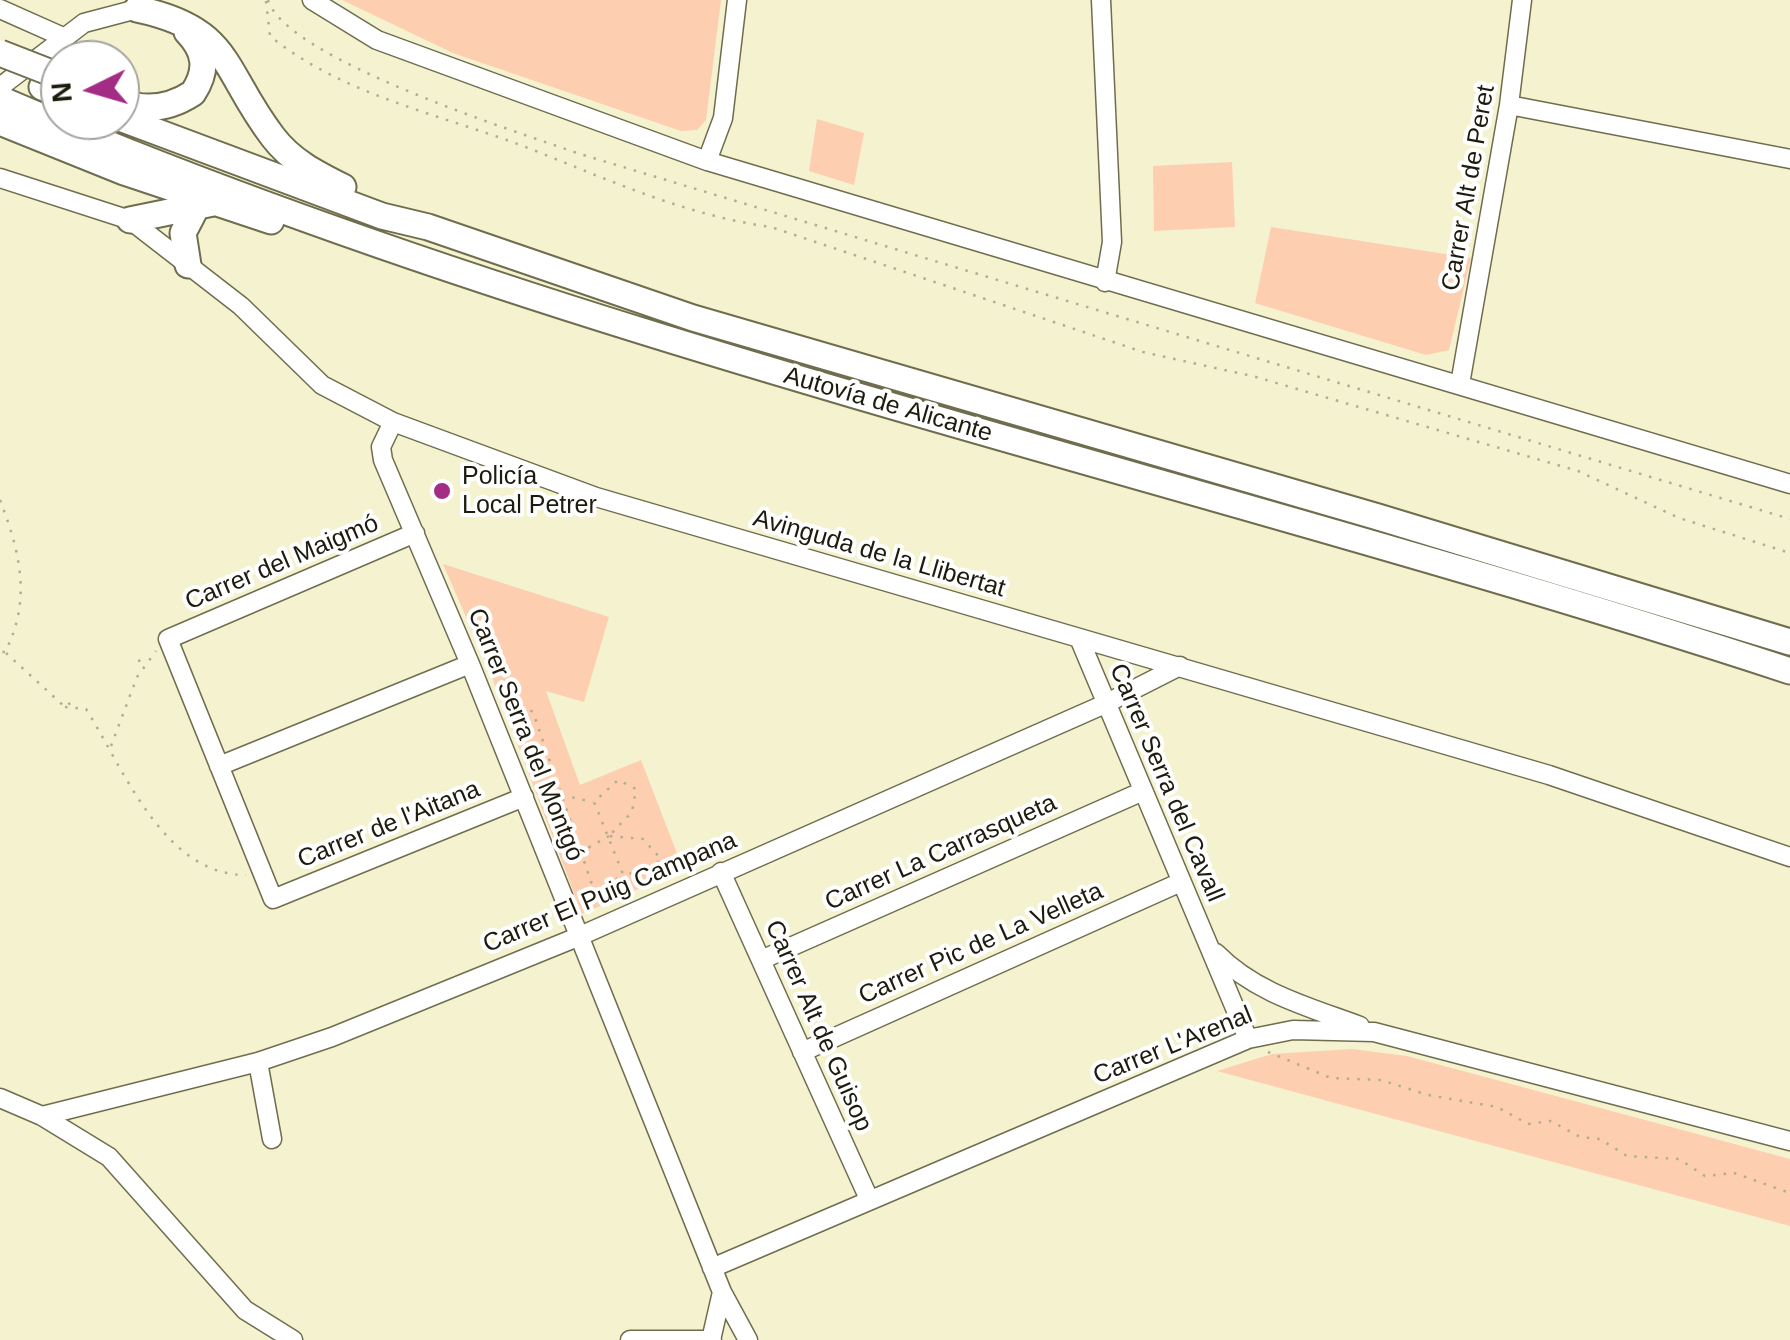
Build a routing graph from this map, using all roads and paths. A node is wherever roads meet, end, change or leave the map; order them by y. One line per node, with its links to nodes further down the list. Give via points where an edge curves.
1 (312, 0): 20 (street, via 377,40)
2 (737, 0): 20 (street, via 722,118)
3 (1101, 0): 27 (street, via 1112,242)
4 (1522, 0): 15 (street, Carrer Alt de Peret)
5 (267, 1): 32 (path, via 315,44 359,68 425,100 580,154); 34 (path, via 270,36 286,49 390,101 627,188 718,220 771,227 1143,352 1256,377 1578,471 1679,518)
6 (134, 3): 8 (highway); 9 (street)
7 (0, 8): 9 (street)
8 (178, 9): 16 (highway, via 200,49 202,80 193,93 161,107); 24 (highway, via 226,60 290,155)
9 (62, 37): 14 (street)
10 (0, 52): 12 (highway, bridge)
11 (0, 67): 13 (highway)
12 (40, 75)
13 (40, 79)
14 (0, 87)
15 (1510, 105): 19 (street); 28 (street, Carrer Alt de Peret)
16 (140, 107)
17 (9, 114): 22 (highway); 25 (highway, Autovía de Alicante)
18 (140, 125): 24 (highway, Autovía de Alicante)
19 (1790, 159)
20 (707, 161): 27 (street)
21 (4, 177): 23 (street, Avinguda de la Llibertat)
22 (206, 206): 23 (highway); 25 (highway, via 330,240); 26 (highway, via 182,234)
23 (130, 220): 26 (street, Avinguda de la Llibertat)
24 (428, 228): 37 (highway, Autovía de Alicante, via 692,318)
25 (368, 241): 43 (highway, Autovía de Alicante, via 708,352)
26 (188, 265): 29 (street, Avinguda de la Llibertat, via 322,385)
27 (1105, 282): 28 (street)
28 (1460, 384): 30 (street)
29 (392, 422): 33 (street, Carrer Serra del Montgó, via 383,460); 36 (street, Avinguda de la Llibertat, via 596,497)
30 (1790, 484)
31 (0, 500): 38 (path, via 23,587 18,626)
32 (1790, 519)
33 (415, 533): 35 (street, Carrer del Maigmó); 41 (street, Carrer Serra del Montgó)
34 (1790, 552)
35 (168, 638): 39 (path); 49 (street)
36 (1079, 638): 42 (street, Avinguda de la Llibertat); 46 (street, Carrer Serra del Cavall)
37 (1790, 642)
38 (2, 652): 47 (path)
39 (150, 658): 40 (path); 48 (path)
40 (138, 661)
41 (470, 664): 45 (street, Carrer Serra del Montgó); 49 (street)
42 (1180, 666): 46 (street, Carrer El Puig Campana); 56 (street, Avinguda de la Llibertat, via 1549,775)
43 (1790, 671)
44 (74, 701): 47 (path)
45 (486, 703): 51 (path, via 510,699 533,712); 52 (street, Carrer Serra del Montgó)
46 (1105, 704): 50 (street, Carrer Serra del Cavall); 59 (street, Carrer El Puig Campana)
47 (65, 707): 48 (path, via 86,709)
48 (110, 748): 58 (path, via 145,812 184,849 241,876)
49 (219, 766): 58 (street)
50 (1142, 792): 61 (street, Carrer Serra del Cavall); 64 (street, Carrer La Carrasqueta)
51 (559, 795): 53 (path); 55 (path)
52 (524, 797): 57 (street, Carrer Serra del Montgó); 58 (street, Carrer de l'Aitana, via 272,899)
53 (594, 802): 54 (path); 54 (path, via 618,780 636,790 632,812)
54 (609, 836): 55 (path); 60 (path); 60 (path, via 643,839 662,859 648,872)
55 (581, 852): 57 (path); 60 (path, via 591,882 603,890)
56 (1790, 857)
57 (551, 865): 62 (street, Carrer Serra del Montgó)
58 (262, 872)
59 (721, 872): 62 (street, Carrer El Puig Campana); 64 (street, Carrer Alt de Guisop)
60 (623, 874)
61 (1181, 882): 63 (street, Carrer Serra del Cavall); 69 (street, Carrer Pic de La Velleta)
62 (580, 936): 71 (street, Carrer El Puig Campana); 78 (street, Carrer Serra del Montgó)
63 (1208, 946): 65 (street, Carrer Serra del Cavall, via 1238,976); 68 (street, Carrer Serra del Cavall)
64 (761, 960): 69 (street, Carrer Alt de Guisop)
65 (1264, 989): 66 (street, Carrer Serra del Cavall, via 1287,1011); 67 (street, Carrer Serra del Cavall)
66 (1292, 1030): 67 (street, Carrer L'Arenal); 68 (street, Carrer L'Arenal)
67 (1374, 1032): 75 (street, Carrer L'Arenal)
68 (1248, 1039): 77 (street, Carrer L'Arenal)
69 (802, 1052): 77 (street, Carrer Alt de Guisop)
70 (1272, 1054): 76 (path, via 1331,1078 1381,1080 1497,1107 1528,1124 1551,1121 1580,1137 1600,1139 1627,1156 1679,1159 1705,1176 1734,1173)
71 (258, 1062): 73 (street, Carrer El Puig Campana); 74 (street)
72 (0, 1098): 73 (street)
73 (42, 1116): 80 (street, via 109,1158 245,1310)
74 (272, 1139)
75 (1790, 1141)
76 (1790, 1193)
77 (869, 1200): 78 (street, Carrer L'Arenal)
78 (712, 1268): 79 (street, Carrer Serra del Montgó)
79 (722, 1292): 82 (street); 83 (street, Carrer Serra del Montgó)
80 (293, 1340)
81 (630, 1340): 82 (street)
82 (712, 1340)
83 (748, 1340)

